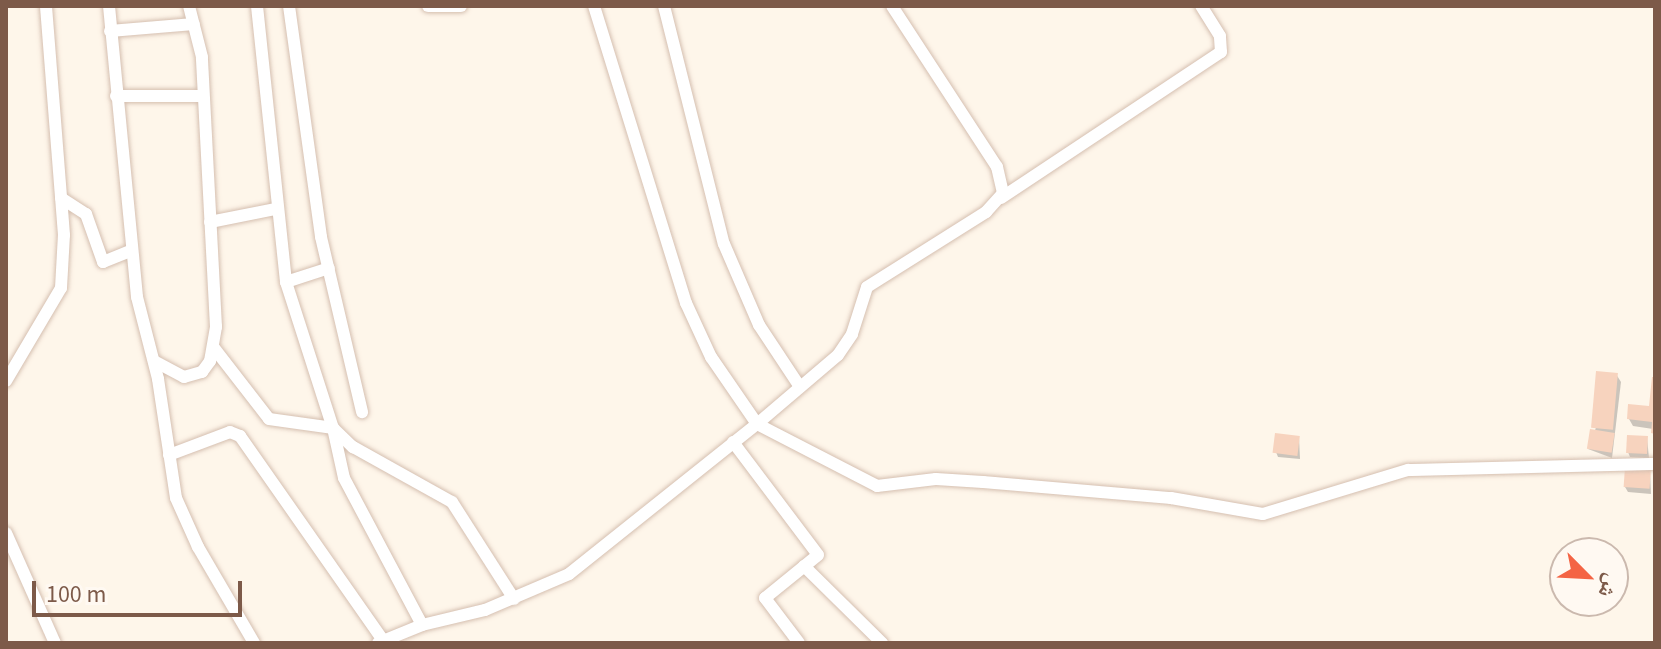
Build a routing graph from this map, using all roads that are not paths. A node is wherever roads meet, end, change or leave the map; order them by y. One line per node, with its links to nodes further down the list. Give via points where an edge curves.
1 (46, 6): 16 (street)
2 (109, 6): 13 (street)
3 (189, 6): 12 (street)
4 (257, 6): 18 (street)
5 (289, 6): 21 (street)
6 (428, 6): 7 (street)
7 (461, 6)
8 (594, 6): 28 (street, via 686,303 711,357)
9 (664, 6): 26 (street, via 724,244 759,325)
10 (892, 6): 17 (street, via 997,167)
11 (1201, 6): 17 (street, via 1220,36 1221,52)
12 (194, 24): 13 (street); 15 (street)
13 (110, 31): 14 (street)
14 (116, 96): 15 (street); 20 (street)
15 (203, 96): 19 (street)
16 (61, 198): 20 (street, via 86,214 103,262); 25 (street, via 61,288)
17 (1001, 198): 26 (street, via 959,231 867,287 844,346)
18 (275, 209): 19 (street); 22 (street)
19 (210, 222): 23 (street)
20 (132, 250): 24 (street, via 139,309)
21 (329, 268): 22 (street); 27 (street)
22 (286, 282): 29 (street)
23 (214, 348): 24 (street, via 207,367 194,376); 29 (street, via 269,419)
24 (154, 361): 31 (street)
25 (6, 381)
26 (800, 387): 28 (street)
27 (362, 412)
28 (757, 424): 30 (street); 32 (street, via 877,486 936,479 983,482 1171,498 1263,514 1408,470)
29 (333, 428): 35 (street, via 353,447 452,502); 36 (street, via 344,478)
30 (733, 442): 34 (street, via 818,555); 35 (street, via 590,560)
31 (169, 455): 37 (street, via 230,432 240,436); 39 (street, via 182,515)
32 (1655, 464)
33 (6, 533): 38 (street)
34 (804, 566): 40 (street, via 765,598); 41 (street)
35 (514, 599): 36 (street)
36 (422, 625): 37 (street)
37 (381, 641)
38 (55, 643)
39 (254, 643)
40 (799, 643)
41 (882, 643)

